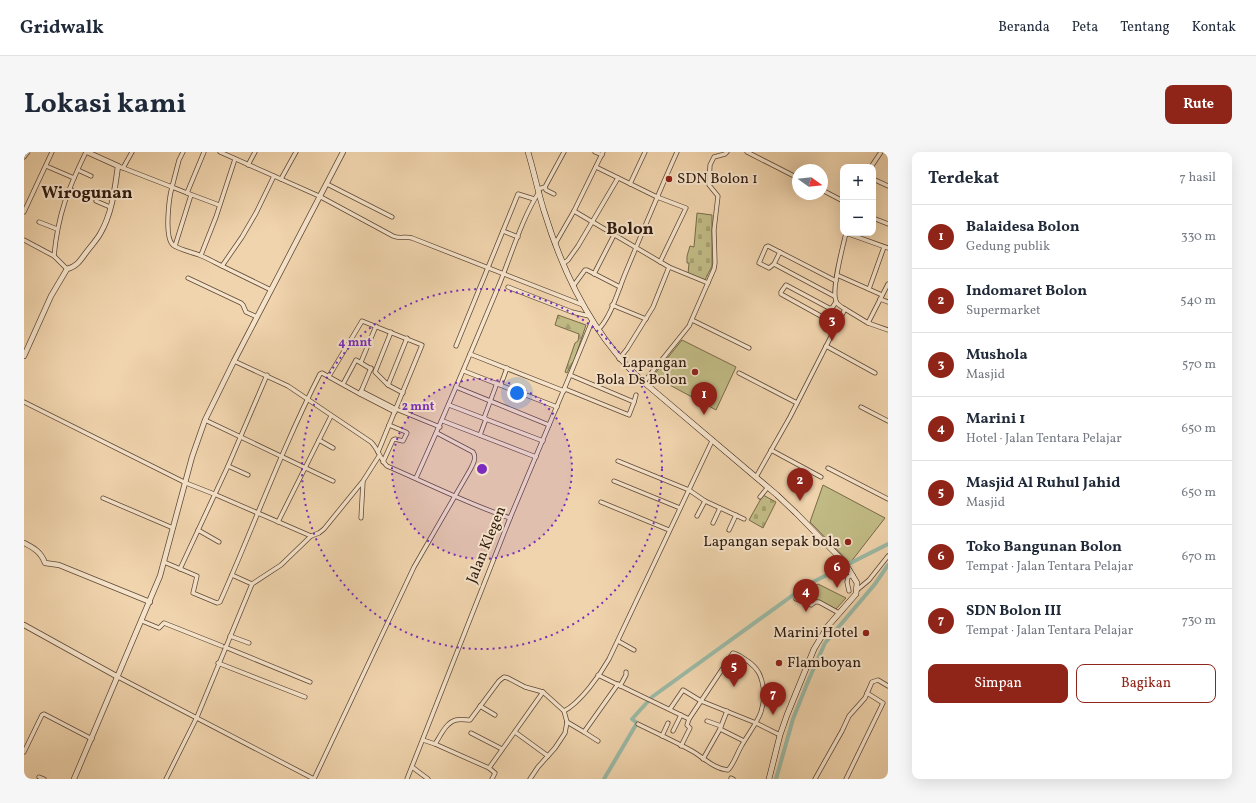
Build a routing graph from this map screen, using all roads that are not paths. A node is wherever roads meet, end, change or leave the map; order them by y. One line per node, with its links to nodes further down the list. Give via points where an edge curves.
1 (28, 152): 20 (street)
2 (52, 152): 24 (street)
3 (87, 152): 25 (street, via 100,155); 28 (street)
4 (132, 152): 27 (street)
5 (183, 152): 38 (street)
6 (204, 152): 44 (street)
7 (220, 152): 21 (street)
8 (255, 152): 22 (street)
9 (296, 152): 34 (street)
10 (343, 152): 36 (street)
11 (528, 152): 42 (main road)
12 (564, 152): 40 (street)
13 (595, 152): 19 (street)
14 (645, 152): 37 (street)
15 (677, 152): 48 (street)
16 (728, 152): 87 (street, via 714,158 710,165 709,185 718,196 714,230 715,266)
17 (747, 152): 29 (street)
18 (880, 152): 23 (street)
19 (602, 154): 26 (street)
20 (24, 157)
21 (235, 159): 22 (street); 52 (street)
22 (248, 164): 31 (street)
23 (873, 164)
24 (46, 166): 32 (street); 55 (street)
25 (118, 166): 27 (street); 53 (street)
26 (596, 167): 33 (street); 54 (street)
27 (123, 168): 38 (street)
28 (78, 170): 30 (street); 32 (street)
29 (792, 175)
30 (90, 176)
31 (274, 176): 34 (street); 78 (street, via 256,213)
32 (74, 178): 41 (street)
33 (618, 178): 37 (street); 59 (street)
34 (281, 179): 47 (street)
35 (876, 180): 39 (street)
36 (327, 184): 47 (street); 56 (street)
37 (630, 184): 48 (street)
38 (168, 186): 44 (street); 69 (street, via 168,224 171,243)
39 (888, 186)
40 (545, 187): 42 (street); 45 (street)
41 (69, 189): 46 (street); 61 (street)
42 (538, 190): 49 (street); 68 (main road)
43 (828, 193): 51 (street)
44 (189, 194): 52 (street); 69 (street)
45 (554, 194)
46 (87, 196)
47 (319, 196): 80 (street, via 393,236 412,238); 93 (street)
48 (657, 197): 71 (street); 75 (street, via 686,208)
49 (534, 199): 62 (street, via 518,194); 66 (street)
50 (96, 200): 53 (street)
51 (841, 200)
52 (219, 205): 73 (street)
53 (110, 207): 81 (street, via 100,234 78,263)
54 (574, 211): 59 (street); 68 (street)
55 (24, 212)
56 (392, 217)
57 (876, 219): 60 (street)
58 (39, 222): 61 (street)
59 (592, 222): 63 (street); 76 (street)
60 (888, 224)
61 (57, 229): 74 (street)
62 (503, 231): 66 (street); 80 (street)
63 (614, 235): 71 (street); 83 (street)
64 (845, 236): 84 (street)
65 (855, 236): 70 (street)
66 (518, 237): 82 (street)
67 (24, 240): 74 (street)
68 (555, 244): 76 (main road)
69 (175, 246): 73 (street)
70 (886, 247): 92 (street)
71 (636, 248): 75 (street); 91 (street)
72 (780, 252): 77 (street); 77 (street, via 767,246 759,262 769,268); 86 (street)
73 (201, 255): 78 (street)
74 (54, 256): 81 (street)
75 (660, 262): 79 (street)
76 (564, 263): 89 (main road)
77 (774, 264): 95 (street)
78 (222, 266): 93 (street)
79 (669, 267): 87 (street); 104 (street)
80 (488, 268): 82 (street); 113 (street)
81 (67, 269): 117 (street)
82 (503, 274): 99 (street); 116 (street)
83 (594, 274): 89 (street, via 585,270); 91 (street)
84 (837, 275): 86 (street); 92 (street)
85 (188, 278): 102 (street, via 241,303 246,312)
86 (836, 281): 95 (street)
87 (708, 283): 105 (street)
88 (888, 284): 94 (street)
89 (574, 285): 99 (main road)
90 (508, 287): 103 (street)
91 (620, 287): 100 (street)
92 (869, 289): 94 (street)
93 (271, 290): 102 (street)
94 (882, 295): 96 (street)
95 (834, 296): 97 (street)
96 (880, 299): 98 (street); 106 (street)
97 (836, 302): 101 (street); 107 (street, via 829,308 786,285 781,292)
98 (888, 302)
99 (584, 305): 103 (main road)
100 (612, 305): 104 (street); 109 (street)
101 (845, 309): 106 (street); 107 (street)
102 (257, 317): 119 (street)
103 (590, 318): 109 (main road); 128 (street, Jalan Klegen)
104 (646, 319): 118 (street)
105 (692, 320): 115 (street); 130 (street)
106 (868, 323): 110 (street)
107 (837, 325): 114 (street)
108 (376, 326): 111 (street); 120 (street); 129 (street, via 360,322)
109 (598, 330): 118 (main road)
110 (888, 330)
111 (391, 332): 112 (street); 124 (street)
112 (407, 338): 133 (street); 137 (street, via 423,345)
113 (456, 346)
114 (826, 346): 126 (street); 143 (street)
115 (749, 348)
116 (470, 354): 122 (street); 123 (street)
117 (24, 356)
118 (619, 359): 130 (main road)
119 (234, 361): 127 (street); 151 (street)
120 (361, 362): 121 (street); 131 (street, via 355,360)
121 (370, 368): 124 (street); 136 (street)
122 (507, 368): 132 (street); 135 (street)
123 (464, 371): 132 (street); 134 (street)
124 (375, 372): 133 (street)
125 (739, 373): 143 (street)
126 (875, 373)
127 (267, 375): 139 (street); 160 (street)
128 (570, 375): 135 (street, Jalan Klegen); 142 (street)
129 (329, 376): 131 (street); 139 (street, via 320,374)
130 (644, 382): 163 (main road)
131 (343, 384): 136 (street)
132 (499, 384): 140 (street); 145 (street)
133 (388, 385): 137 (street)
134 (456, 387): 140 (street); 144 (street)
135 (564, 390): 145 (street, Jalan Klegen); 148 (street)
136 (360, 392): 147 (street)
137 (403, 394): 147 (street)
138 (636, 395): 142 (street)
139 (307, 399): 149 (street); 167 (street)
140 (490, 400): 150 (street); 156 (street)
141 (24, 402): 181 (street)
142 (634, 402): 148 (street)
143 (797, 403): 165 (street)
144 (450, 405): 150 (street); 152 (street)
145 (557, 407): 156 (street, Jalan Klegen)
146 (861, 407): 154 (street)
147 (395, 411): 155 (street); 157 (street)
148 (629, 415): 153 (street)
149 (331, 416): 161 (street); 166 (street, via 371,442)
150 (485, 418): 159 (street); 162 (street)
151 (205, 420): 160 (street); 181 (street)
152 (443, 420): 157 (street); 159 (street)
153 (627, 421)
154 (888, 421)
155 (389, 425): 166 (street); 170 (street, via 407,433 402,441 393,440)
156 (549, 425): 162 (street, Jalan Klegen)
157 (440, 427): 158 (street)
158 (437, 433): 177 (street); 185 (street, via 475,455 470,470)
159 (480, 435): 168 (street)
160 (241, 437): 167 (street); 171 (street)
161 (319, 440): 164 (street); 172 (street)
162 (543, 440): 168 (street, Jalan Klegen)
163 (712, 441): 175 (main road); 183 (street)
164 (334, 448)
165 (771, 450): 175 (street); 176 (street)
166 (379, 454): 170 (street); 179 (street)
167 (282, 457): 172 (street); 193 (street)
168 (536, 457): 197 (street, Jalan Klegen)
169 (618, 461): 183 (street)
170 (383, 462): 177 (street)
171 (228, 466): 174 (street); 184 (street)
172 (305, 467): 178 (street); 199 (street)
173 (828, 468): 188 (street)
174 (248, 475)
175 (756, 477): 182 (main road)
176 (821, 477)
177 (416, 478): 185 (street)
178 (333, 481)
179 (363, 481): 196 (street); 205 (street, via 324,529)
180 (614, 481): 191 (street)
181 (186, 483): 184 (street); 201 (street)
182 (768, 487): 186 (street); 212 (main road, via 845,563)
183 (689, 490): 189 (street); 191 (street)
184 (214, 494): 193 (street); 202 (street)
185 (454, 496): 197 (street); 273 (street, via 414,567)
186 (760, 497)
187 (103, 498): 201 (street)
188 (888, 499)
189 (705, 501): 192 (street); 195 (street)
190 (601, 502): 203 (street)
191 (680, 508): 203 (street)
192 (720, 508): 194 (street); 200 (street)
193 (258, 512): 199 (street); 211 (street)
194 (736, 515): 198 (street); 204 (street)
195 (697, 516)
196 (361, 518)
197 (510, 518): 260 (street, Jalan Klegen)
198 (744, 519)
199 (278, 522): 205 (street)
200 (713, 523)
201 (173, 528): 209 (street)
202 (198, 530): 206 (street); 210 (street)
203 (669, 530): 222 (street)
204 (729, 530)
205 (311, 536): 213 (street, via 281,565)
206 (219, 542)
207 (24, 543): 217 (street, via 37,550 45,563 59,565)
208 (888, 558): 214 (street)
209 (164, 562): 210 (street); 217 (street)
210 (180, 569): 211 (street, via 197,576 193,593 217,603 220,602)
211 (232, 575): 213 (street)
212 (853, 575): 214 (main road); 215 (street, via 848,578)
213 (252, 584): 221 (street)
214 (858, 590): 218 (main road)
215 (848, 592)
216 (796, 599): 218 (street, via 811,605 819,602)
217 (150, 602): 219 (street)
218 (839, 613): 257 (main road, via 814,649)
219 (142, 621): 224 (street, via 159,628 164,623); 229 (street)
220 (24, 625): 229 (street)
221 (230, 636): 223 (street); 224 (street)
222 (618, 641): 225 (street); 228 (street)
223 (249, 643)
224 (224, 647): 226 (street); 230 (street)
225 (634, 650)
226 (218, 663): 235 (street); 245 (street)
227 (626, 672): 231 (street)
228 (598, 675): 231 (street); 242 (street, via 575,703)
229 (118, 677): 245 (street); 259 (street)
230 (310, 682)
231 (619, 685): 240 (street); 255 (street)
232 (888, 686): 234 (street, via 874,680)
233 (543, 692): 239 (street, via 504,678); 242 (street); 254 (street)
234 (867, 693): 237 (street); 279 (street, via 850,714)
235 (305, 697)
236 (701, 701): 240 (street, via 683,690); 241 (street); 246 (street); 250 (street, via 732,654 736,653 756,667 760,674 764,702)
237 (883, 703): 238 (street); 280 (street)
238 (888, 705)
239 (480, 706): 243 (street); 263 (street, via 470,720 451,722)
240 (670, 709): 244 (street)
241 (727, 711): 250 (street); 252 (street)
242 (564, 712): 248 (street)
243 (495, 715)
244 (681, 715): 246 (street); 253 (street)
245 (197, 717): 272 (street); 273 (street)
246 (689, 719): 264 (street, via 687,725 690,728)
247 (707, 721): 252 (street)
248 (568, 722): 255 (street); 267 (street, via 565,733)
249 (668, 723): 258 (street)
250 (756, 723): 257 (street); 262 (street)
251 (638, 724): 258 (street)
252 (721, 728): 262 (street); 268 (street)
253 (673, 731)
254 (515, 732): 265 (street); 267 (street)
255 (584, 732): 261 (street)
256 (471, 733): 265 (street)
257 (780, 735): 278 (main road)
258 (662, 736): 264 (street)
259 (92, 739): 266 (street, via 44,714); 271 (street)
260 (423, 740): 263 (street); 269 (street, Jalan Klegen)
261 (598, 741)
262 (744, 742): 268 (street, via 728,770)
263 (435, 744): 270 (street)
264 (681, 746): 268 (street)
265 (502, 749): 270 (street)
266 (24, 752)
267 (548, 756): 277 (street)
268 (703, 759)
269 (412, 767): 274 (street, Jalan Klegen); 275 (street)
270 (489, 768): 276 (street, via 496,773)
271 (74, 779)
272 (166, 779)
273 (314, 779)
274 (407, 779)
275 (428, 779)
276 (492, 779)
277 (530, 779)
278 (769, 779)
279 (815, 779)
280 (846, 779)

